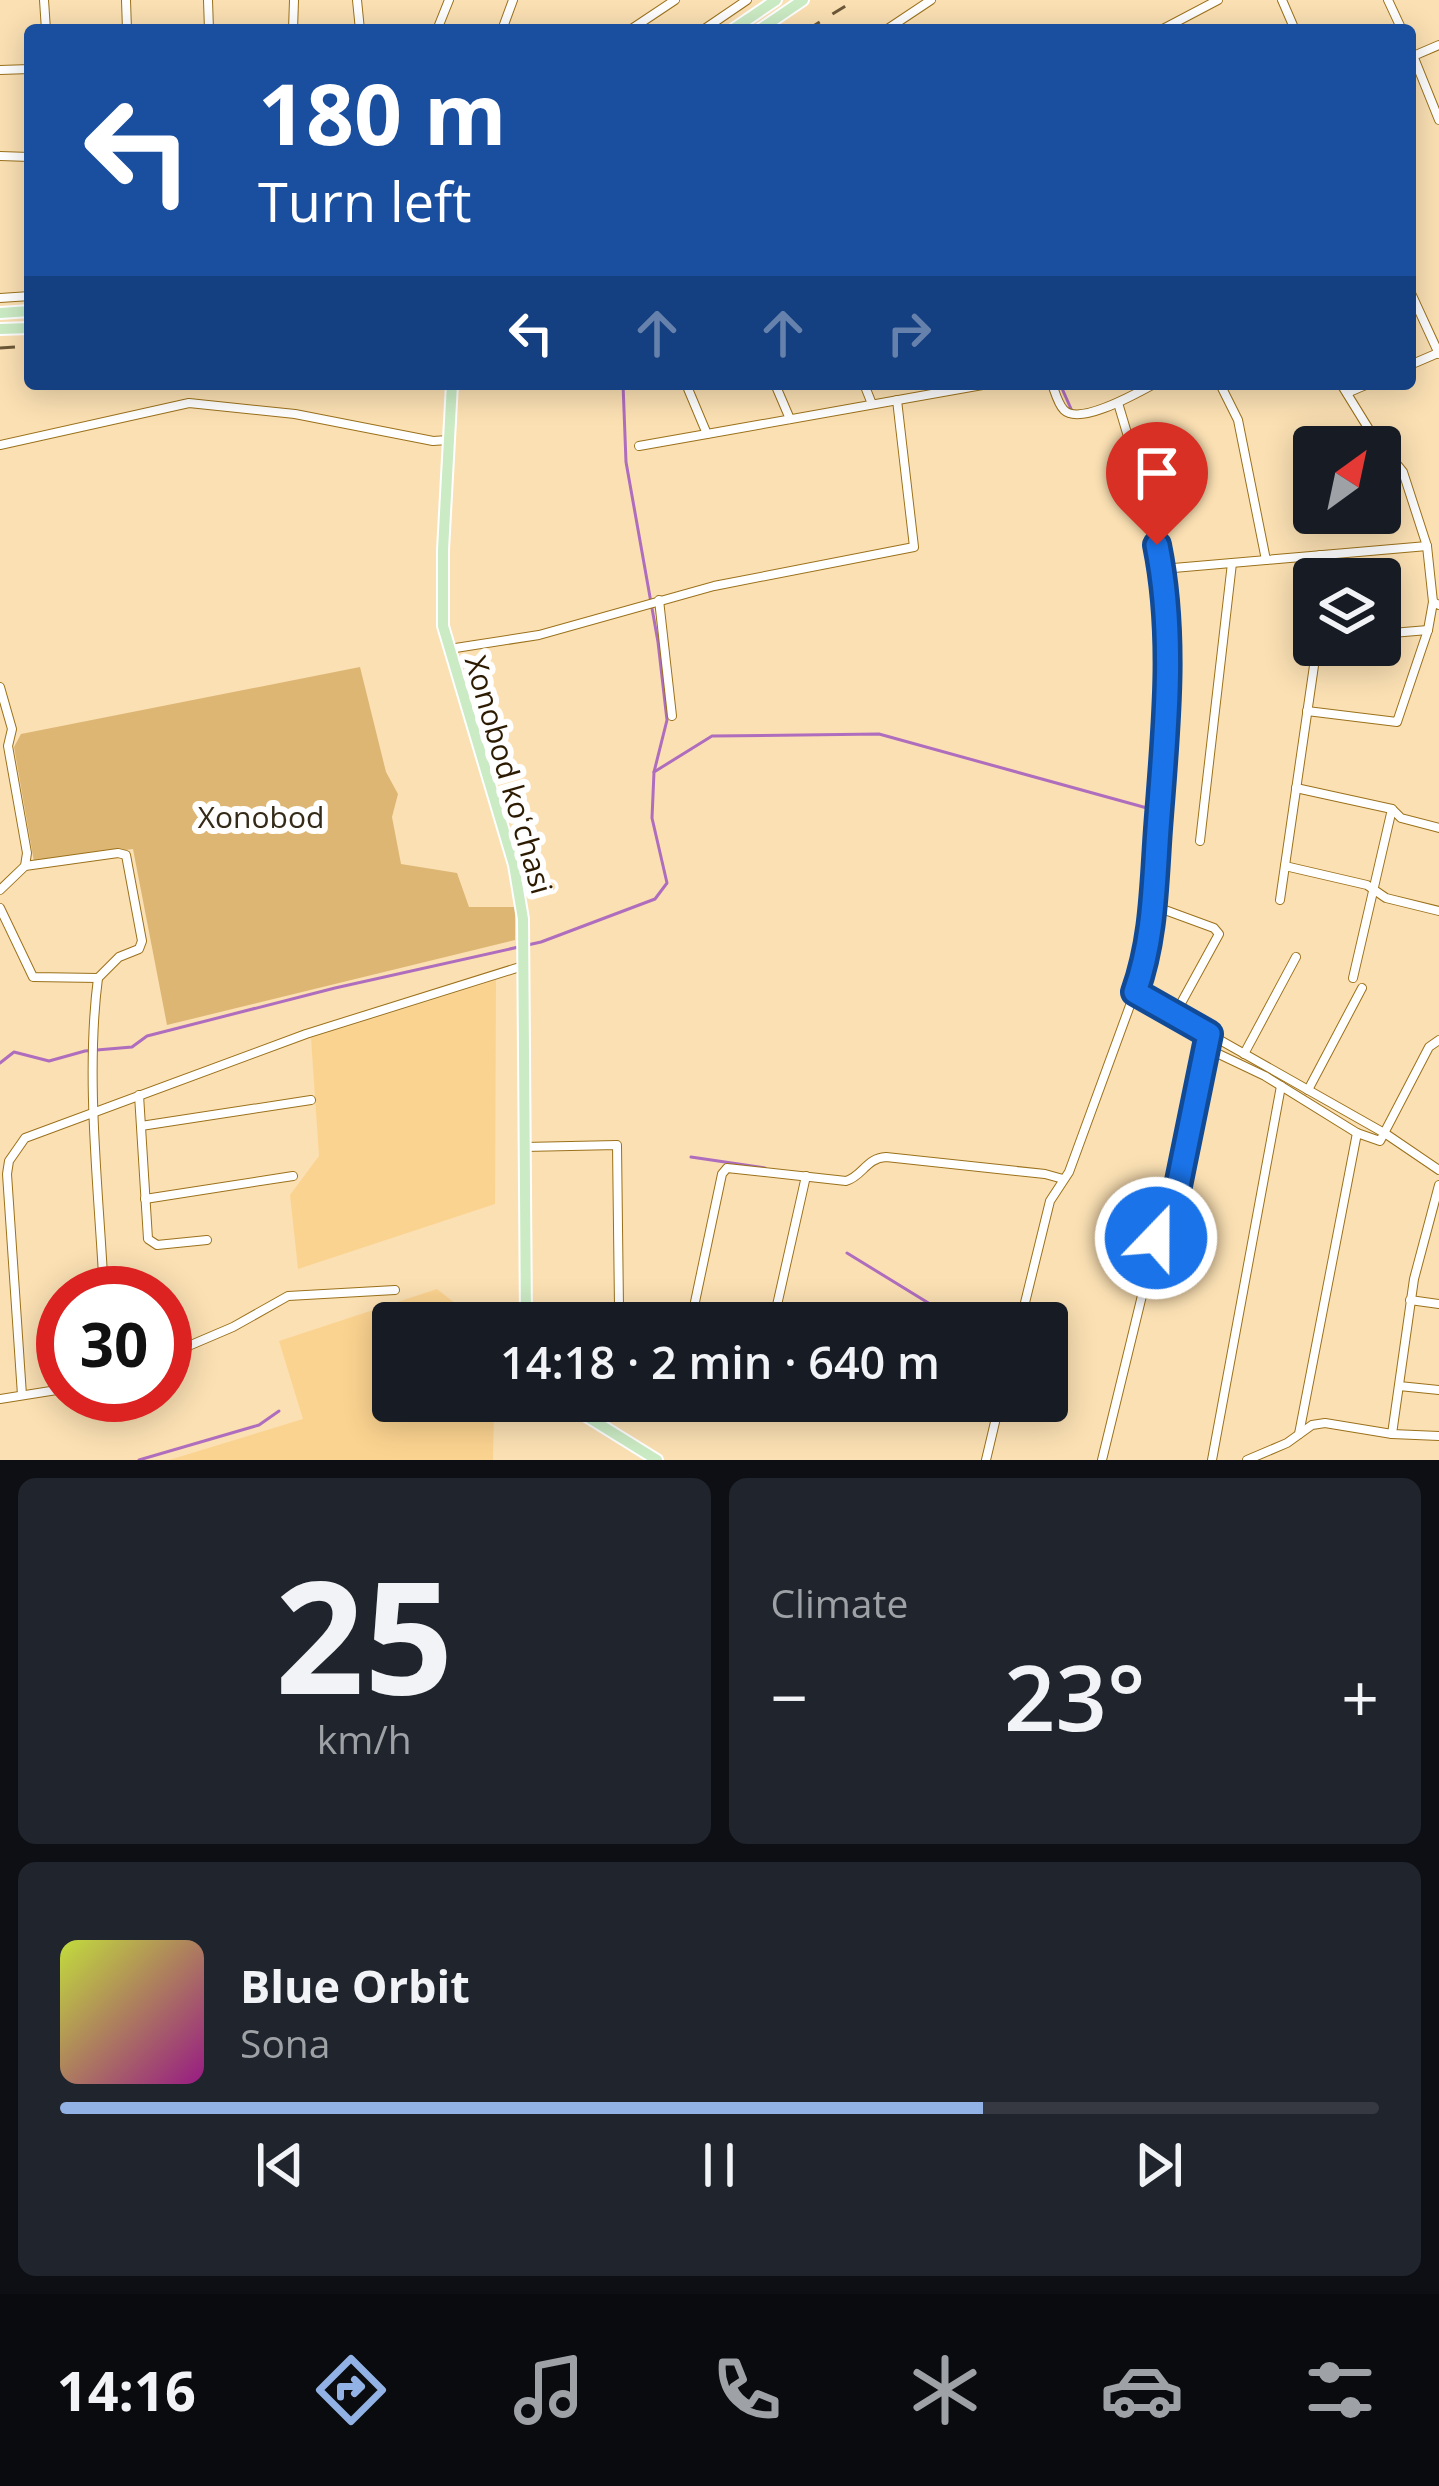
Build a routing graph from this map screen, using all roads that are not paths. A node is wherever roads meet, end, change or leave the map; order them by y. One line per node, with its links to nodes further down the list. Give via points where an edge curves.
1 (747, 0): 8 (street)
2 (776, 0): 9 (main road)
3 (803, 0): 10 (main road)
4 (931, 0): 11 (street)
5 (1218, 0): 12 (street)
6 (669, 1): 7 (street)
7 (638, 24)
8 (712, 24)
9 (742, 24)
10 (768, 24)
11 (895, 24)
12 (1172, 24)
13 (1416, 66): 14 (street)
14 (1439, 120)
15 (1416, 304): 16 (street)
16 (1439, 353)
17 (452, 390): 35 (main road, Xonobod koʻchasi)
18 (689, 390): 34 (street)
19 (778, 390): 33 (street)
20 (866, 390): 32 (street)
21 (939, 390): 30 (street)
22 (1054, 390): 31 (street, via 1070,415)
23 (1133, 390): 29 (street)
24 (1143, 390): 29 (street)
25 (1223, 390): 41 (street, via 1238,420)
26 (1345, 390): 28 (street)
27 (1354, 390): 28 (street)
28 (1347, 393): 38 (street, via 1403,472)
29 (1135, 394): 31 (street)
30 (897, 400): 32 (street); 44 (street, via 914,548)
31 (1118, 403): 43 (street)
32 (872, 404): 33 (street)
33 (790, 419): 34 (street)
34 (707, 434): 37 (street)
35 (448, 440): 36 (street, via 189,403); 48 (main road, Xonobod koʻchasi)
36 (0, 445)
37 (640, 446)
38 (1427, 546): 39 (street); 45 (street)
39 (1320, 555): 40 (street); 41 (street)
40 (1320, 558)
41 (1266, 560): 42 (street)
42 (1232, 563): 43 (street); 56 (street)
43 (1162, 569): 62 (street, via 1167,618)
44 (658, 600): 48 (street); 52 (street)
45 (1436, 603): 46 (street)
46 (1428, 630): 47 (street); 51 (street, via 1396,722)
47 (1401, 632)
48 (448, 650): 66 (main road, Xonobod koʻchasi, via 514,866)
49 (1314, 666): 51 (street)
50 (0, 686): 57 (street)
51 (1306, 711): 53 (street)
52 (673, 716)
53 (1296, 788): 54 (street); 58 (street)
54 (1392, 809): 55 (street); 59 (street)
55 (1439, 828)
56 (1200, 841)
57 (25, 866): 60 (street); 67 (street, via 127,855 140,946)
58 (1285, 866): 59 (street); 61 (street)
59 (1376, 888): 64 (street); 68 (street)
60 (0, 890)
61 (1280, 900)
62 (1154, 906): 70 (street); 71 (street, via 1219,934)
63 (0, 908): 67 (street, via 33,977)
64 (1439, 911)
65 (1296, 957): 75 (street)
66 (524, 966): 78 (street); 84 (main road, Xonobod koʻchasi)
67 (98, 978): 80 (street)
68 (1353, 978)
69 (1362, 988): 77 (street)
70 (1135, 992): 71 (street); 88 (street)
71 (1174, 1016): 72 (street)
72 (1209, 1034): 74 (street); 75 (street)
73 (1439, 1040): 83 (street)
74 (1206, 1048): 76 (street); 115 (street, via 1171,1220 1156,1238)
75 (1244, 1054): 77 (street)
76 (1281, 1086): 82 (street); 116 (street)
77 (1308, 1090): 83 (street)
78 (139, 1095): 80 (street); 81 (street)
79 (311, 1100): 81 (street)
80 (94, 1111): 91 (street, via 25,1138 9,1160); 93 (street)
81 (141, 1126): 90 (street)
82 (1357, 1133): 83 (street, via 1380,1141); 110 (street)
83 (1386, 1134): 85 (street)
84 (524, 1147): 96 (main road, Xonobod koʻchasi); 97 (street, via 617,1144)
85 (1439, 1170)
86 (292, 1176): 90 (street)
87 (806, 1176): 88 (street, via 849,1180 886,1156); 98 (street, via 724,1171); 99 (street)
88 (1063, 1179): 100 (street)
89 (1439, 1185): 95 (street)
90 (146, 1198): 92 (street, via 153,1245)
91 (5, 1202): 106 (street)
92 (207, 1240)
93 (103, 1266)
94 (395, 1290): 102 (street, via 288,1296)
95 (1410, 1300): 101 (street); 103 (street)
96 (526, 1302)
97 (619, 1302)
98 (695, 1302)
99 (778, 1302)
100 (1025, 1302)
101 (1439, 1304)
102 (192, 1344)
103 (1399, 1386): 104 (street); 111 (street)
104 (1439, 1390)
105 (36, 1393): 106 (street)
106 (22, 1395): 107 (street)
107 (0, 1399)
108 (596, 1422): 113 (main road)
109 (995, 1422): 114 (street)
110 (1299, 1433): 111 (street, via 1325,1423); 117 (street)
111 (1392, 1434): 112 (street)
112 (1439, 1436)
113 (657, 1460)
114 (986, 1460)
115 (1102, 1460)
116 (1212, 1460)
117 (1247, 1460)

